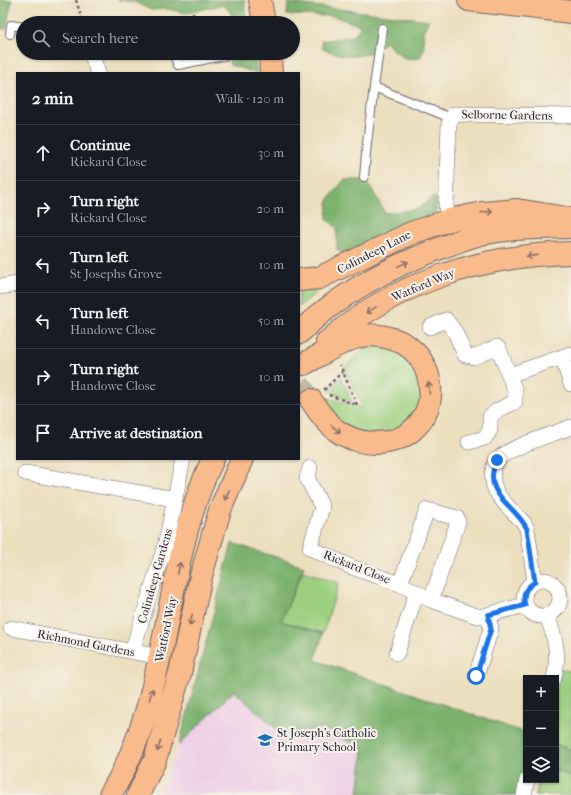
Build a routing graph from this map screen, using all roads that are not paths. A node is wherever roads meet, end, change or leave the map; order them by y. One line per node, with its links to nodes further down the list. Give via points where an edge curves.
1 (469, 0): 2 (main road)
2 (571, 12)
3 (16, 27): 5 (lane, via 11,26)
4 (382, 28): 12 (lane)
5 (10, 34)
6 (93, 60): 10 (street)
7 (176, 60): 8 (lane, via 178,65)
8 (203, 60)
9 (270, 60): 11 (main road)
10 (98, 72)
11 (271, 72)
12 (374, 87): 14 (lane); 15 (lane)
13 (571, 116): 14 (street, Selborne Gardens, via 459,113)
14 (451, 118): 17 (street, Selborne Gardens, via 446,206)
15 (364, 177)
16 (571, 219): 17 (main road, Colindeep Lane, one-way to 16, via 482,213 517,210)
17 (449, 220): 20 (main road, Colindeep Lane, via 411,233 319,278)
18 (571, 227): 24 (main road, one-way to 18, via 354,290 432,251 485,233 525,228)
19 (571, 253): 26 (main road, Watford Way, one-way to 26, via 484,263 434,278 404,291 353,321)
20 (300, 280)
21 (16, 284): 22 (street)
22 (0, 287)
23 (430, 327): 27 (street, via 446,320 456,332 466,355 474,357 499,349)
24 (300, 332)
25 (566, 356): 27 (street); 28 (street)
26 (301, 367): 29 (main road, one-way to 26, via 323,418 336,430 348,438 373,444 404,436 414,428 429,403 430,391 427,372 418,356 404,343 375,335 358,336)
27 (509, 376): 31 (street, via 515,402 490,417 490,430 485,438)
28 (571, 384)
29 (311, 400)
30 (570, 432): 40 (street, via 510,451 497,460 494,467 495,490 527,529)
31 (468, 442)
32 (183, 460): 39 (street, Colindeep Gardens)
33 (206, 460): 38 (main road)
34 (213, 460): 38 (main road, Watford Way)
35 (242, 460): 56 (main road, Watford Way, one-way to 56, via 220,510 201,576 180,673 155,760)
36 (310, 468): 41 (street, Rickard Close, via 307,478 322,507 310,548 351,567)
37 (25, 473): 39 (street)
38 (203, 481): 51 (main road, Watford Way, one-way to 38, via 183,547)
39 (175, 500): 49 (street, Colindeep Gardens, via 166,542)
40 (535, 582): 42 (street, via 547,581); 45 (street, via 530,584 524,594)
41 (400, 584): 43 (street, Rickard Close); 44 (street, via 427,510 457,518 458,522)
42 (565, 590): 47 (street, via 556,609)
43 (416, 594): 44 (street, Rickard Close); 50 (street)
44 (430, 600): 46 (street, Rickard Close, via 477,616)
45 (525, 605): 46 (street, Rickard Close); 47 (street, via 532,614)
46 (488, 615): 53 (street, via 491,629)
47 (547, 616): 52 (street, via 558,654)
48 (12, 628): 49 (street, Richmond Gardens)
49 (132, 652): 51 (street, Richmond Gardens)
50 (397, 654)
51 (160, 657): 55 (main road, Watford Way, one-way to 51, via 144,718)
52 (554, 675)
53 (476, 676)
54 (526, 783): 57 (street)
55 (110, 795)
56 (138, 795)
57 (524, 795)

